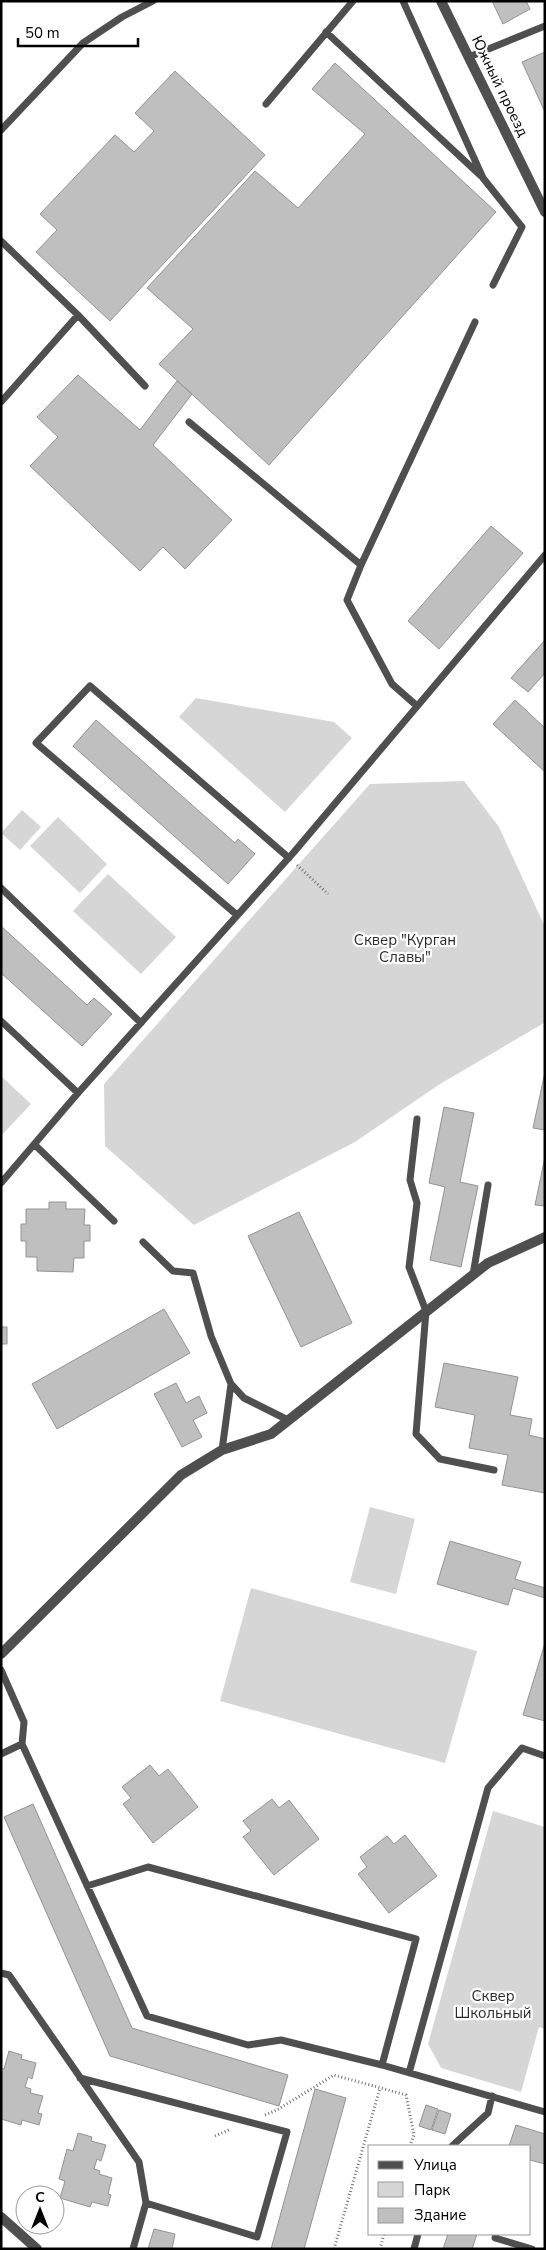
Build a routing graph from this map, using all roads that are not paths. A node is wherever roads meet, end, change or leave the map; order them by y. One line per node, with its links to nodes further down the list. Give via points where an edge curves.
1 (153, 1): 9 (lane, via 83,43)
2 (353, 1): 6 (lane)
3 (403, 1): 10 (lane)
4 (441, 1): 7 (street, Южный проезд)
5 (545, 26): 7 (lane)
6 (326, 32): 8 (lane); 10 (lane)
7 (469, 57): 11 (street, Южный проезд)
8 (266, 104)
9 (1, 130)
10 (483, 178): 13 (lane, via 522,227)
11 (545, 212)
12 (1, 241): 14 (lane)
13 (493, 285)
14 (78, 316): 16 (lane); 17 (lane)
15 (475, 322): 20 (lane)
16 (145, 386)
17 (1, 402)
18 (189, 422): 20 (lane)
19 (545, 555): 21 (lane)
20 (361, 566): 21 (lane, via 347,600 392,684)
21 (417, 706): 22 (lane)
22 (289, 858): 24 (lane); 24 (lane, via 90,686 36,743)
23 (1, 888): 26 (lane)
24 (237, 915): 26 (lane)
25 (1, 1021): 27 (lane)
26 (141, 1023): 27 (lane)
27 (78, 1093): 29 (lane)
28 (417, 1119): 36 (lane, via 410,1180 417,1203 409,1267)
29 (35, 1145): 30 (lane); 32 (lane)
30 (1, 1183)
31 (488, 1186): 35 (lane)
32 (114, 1221)
33 (545, 1236): 35 (street, via 488,1263)
34 (143, 1242): 37 (lane, via 173,1271 192,1274 211,1336)
35 (473, 1274): 36 (street)
36 (426, 1311): 38 (street); 40 (lane, via 416,1434 440,1459)
37 (231, 1384): 38 (lane, via 244,1398); 39 (lane)
38 (288, 1420): 39 (street, via 271,1434)
39 (222, 1450): 41 (street, via 182,1475)
40 (494, 1470)
41 (1, 1654)
42 (1, 1670): 43 (lane, via 24,1722)
43 (22, 1744): 44 (lane); 46 (lane)
44 (1, 1754)
45 (545, 1756): 49 (lane, via 522,1748 488,1788)
46 (87, 1886): 48 (lane, via 147,2016 248,2045 281,2040); 48 (lane, via 148,1866 416,1939)
47 (1, 1973): 50 (lane, via 9,1975)
48 (382, 2065): 49 (lane)
49 (408, 2073): 51 (lane)
50 (80, 2078): 54 (lane, via 138,2162); 54 (lane, via 287,2132 257,2237)
51 (492, 2096): 52 (lane); 53 (lane, via 488,2113)
52 (545, 2112)
53 (453, 2145)
54 (146, 2203): 59 (lane)
55 (1, 2217): 58 (street)
56 (418, 2235): 60 (lane)
57 (496, 2235): 61 (lane, via 495,2238)
58 (37, 2249)
59 (133, 2249)
60 (414, 2249)
61 (532, 2249)

